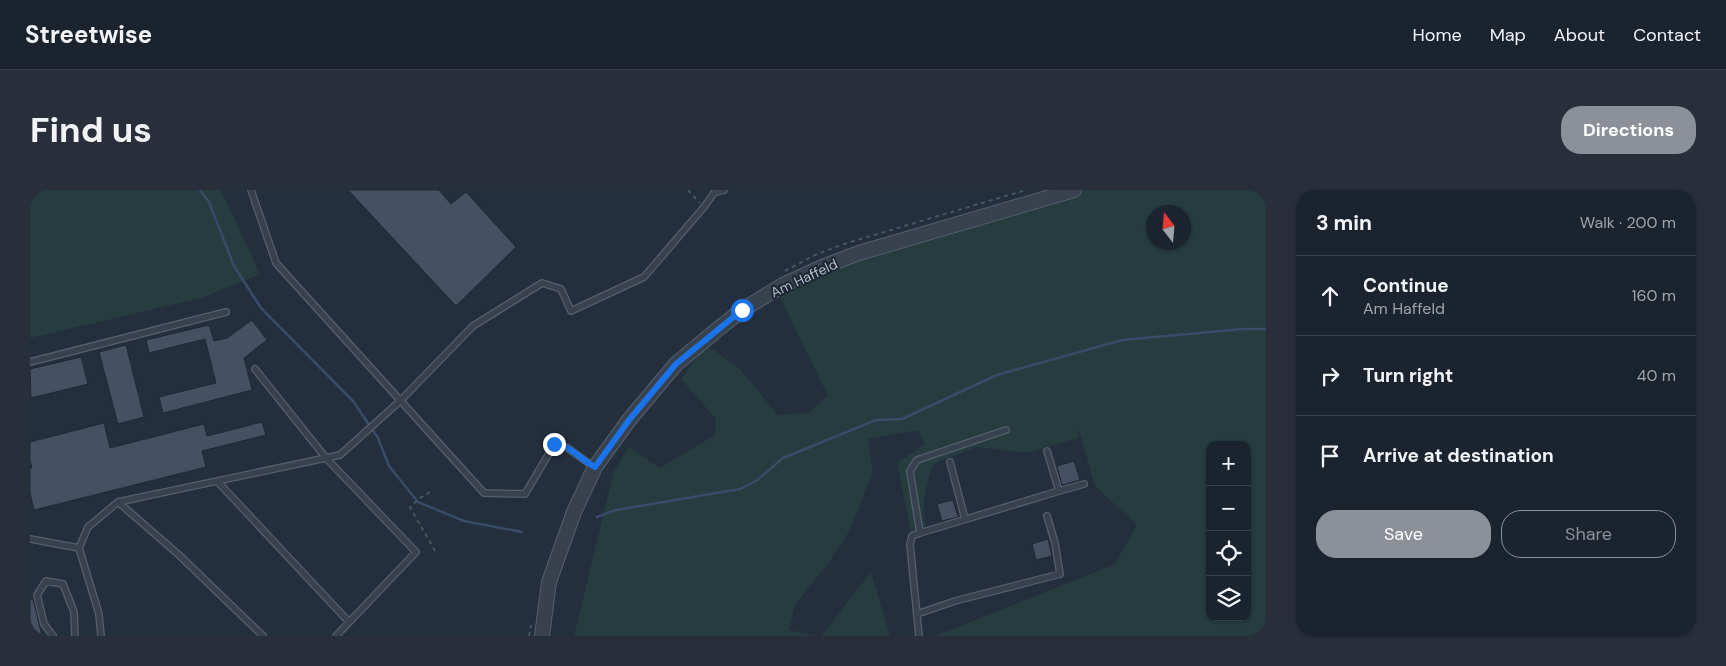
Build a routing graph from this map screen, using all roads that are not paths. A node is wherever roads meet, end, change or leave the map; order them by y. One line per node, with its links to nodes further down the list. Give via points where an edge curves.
1 (251, 190): 7 (lane, via 276,263)
2 (724, 190): 7 (lane, via 714,193 644,277 571,310 562,289 542,283 474,326)
3 (1074, 190): 12 (street, Am Haffeld, via 859,253 783,285 742,310 676,364)
4 (226, 312): 5 (lane)
5 (30, 362)
6 (256, 369): 10 (lane)
7 (400, 401): 10 (lane, via 340,455); 12 (lane, via 484,493 525,494 554,444 566,446)
8 (1006, 430): 19 (lane, via 917,460 910,470)
9 (1047, 451): 15 (lane)
10 (326, 458): 13 (lane); 23 (lane, via 416,552)
11 (950, 462): 18 (lane)
12 (595, 467): 29 (street, Am Haffeld, via 574,512 550,582)
13 (217, 481): 16 (lane); 23 (lane)
14 (1084, 484): 15 (lane)
15 (1059, 491): 18 (lane)
16 (118, 502): 21 (lane, via 88,527); 27 (lane, via 178,554)
17 (1047, 516): 22 (lane, via 1060,574)
18 (965, 519): 19 (lane)
19 (920, 533): 22 (lane, via 912,536 910,544)
20 (30, 539): 21 (lane)
21 (79, 548): 26 (lane, via 99,614)
22 (917, 614): 30 (lane)
23 (349, 622): 28 (lane)
24 (53, 636): 25 (lane, via 44,624 37,595 46,581 63,584 74,612)
25 (75, 636)
26 (101, 636)
27 (263, 636)
28 (336, 636)
29 (542, 636)
30 (919, 636)

